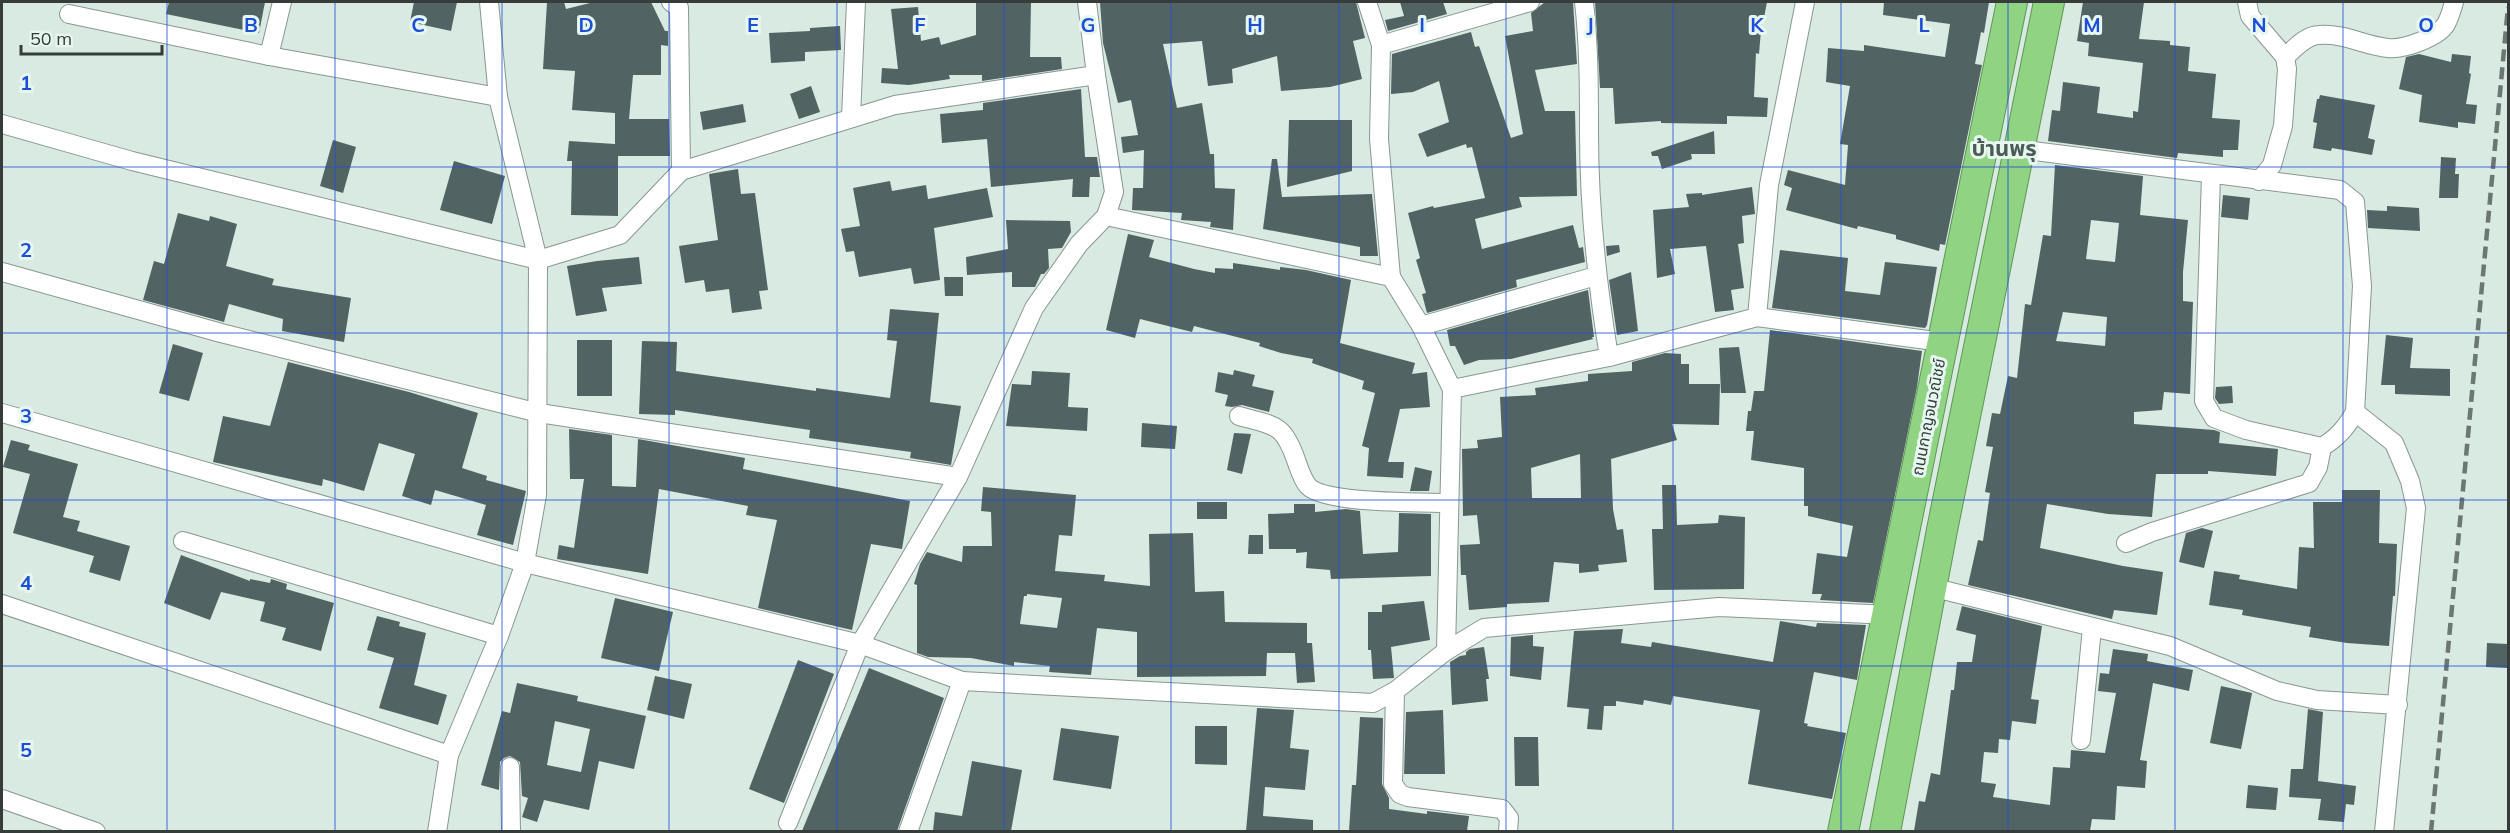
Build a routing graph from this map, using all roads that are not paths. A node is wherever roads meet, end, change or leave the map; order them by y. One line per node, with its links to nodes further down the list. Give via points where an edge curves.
1 (282, 2): 16 (street)
2 (489, 2): 19 (street)
3 (671, 2): 23 (street, via 679,8)
4 (856, 2): 20 (street)
5 (1088, 2): 18 (street)
6 (1367, 2): 15 (street)
7 (1530, 2): 15 (street)
8 (1584, 2): 29 (street)
9 (1805, 2): 31 (street, via 1769,185)
10 (2013, 2): 33 (highway, ถนนกาญจนวณิชย์)
11 (2049, 2): 22 (highway)
12 (2247, 2): 17 (street, via 2250,16)
13 (2454, 2): 17 (street, via 2446,26 2430,38 2404,47 2388,48 2343,36 2317,34)
14 (69, 14): 16 (street)
15 (1382, 45): 30 (street, via 1379,140)
16 (269, 57): 19 (street)
17 (2285, 57): 25 (street, via 2283,126 2272,165)
18 (1096, 75): 20 (street, via 895,105); 26 (street, via 1114,192)
19 (498, 97): 27 (street)
20 (851, 117): 23 (street)
21 (2, 124): 27 (street, via 132,161)
22 (2018, 148): 24 (street); 46 (highway)
23 (681, 171): 27 (street, via 620,235)
24 (2211, 175): 25 (street); 40 (street, via 2204,401 2214,418 2246,430)
25 (2259, 181): 38 (street, via 2340,190 2355,202 2362,286)
26 (1106, 216): 30 (street); 41 (street, via 1079,244 1034,308)
27 (538, 260): 37 (street)
28 (2, 272): 37 (street, via 221,333)
29 (1596, 276): 32 (street); 34 (street)
30 (1391, 277): 32 (street)
31 (1757, 317): 33 (street); 34 (street)
32 (1421, 326): 35 (street)
33 (1942, 342): 48 (highway, ถนนกาญจนวณิชย์)
34 (1609, 357): 35 (street)
35 (1452, 389): 42 (street)
36 (2, 412): 45 (street)
37 (539, 412): 41 (street); 45 (street, via 537,495)
38 (2355, 412): 40 (street, via 2347,427); 55 (street, via 2394,443 2416,508)
39 (1239, 416): 42 (street, via 1275,426 1285,434 1308,486 1321,494 1347,499)
40 (2322, 447): 44 (street, via 2318,467 2309,483)
41 (958, 477): 51 (street)
42 (1449, 503): 52 (street)
43 (183, 541): 50 (street)
44 (2126, 543)
45 (525, 563): 50 (street); 51 (street)
46 (1931, 587): 49 (street); 67 (highway)
47 (2, 604): 57 (street)
48 (1890, 615): 52 (street, via 1719,607 1484,628); 66 (highway, ถนนกาญจนวณิชย์)
49 (2092, 627): 55 (street, via 2170,646 2277,691 2317,700); 56 (street)
50 (499, 636): 57 (street)
51 (860, 644): 53 (street); 60 (street)
52 (1446, 651): 54 (street)
53 (962, 681): 54 (street, via 1373,703); 64 (street)
54 (1395, 692): 65 (street, via 1393,784 1397,791 1408,797 1502,809 1509,818)
55 (2398, 705): 68 (street)
56 (2080, 740)
57 (449, 755): 62 (street)
58 (510, 767): 63 (street)
59 (2, 799): 61 (street)
60 (788, 824)
61 (96, 831)
62 (437, 831)
63 (511, 831)
64 (908, 831)
65 (1508, 831)
66 (1843, 831)
67 (1885, 831)
68 (2384, 831)

